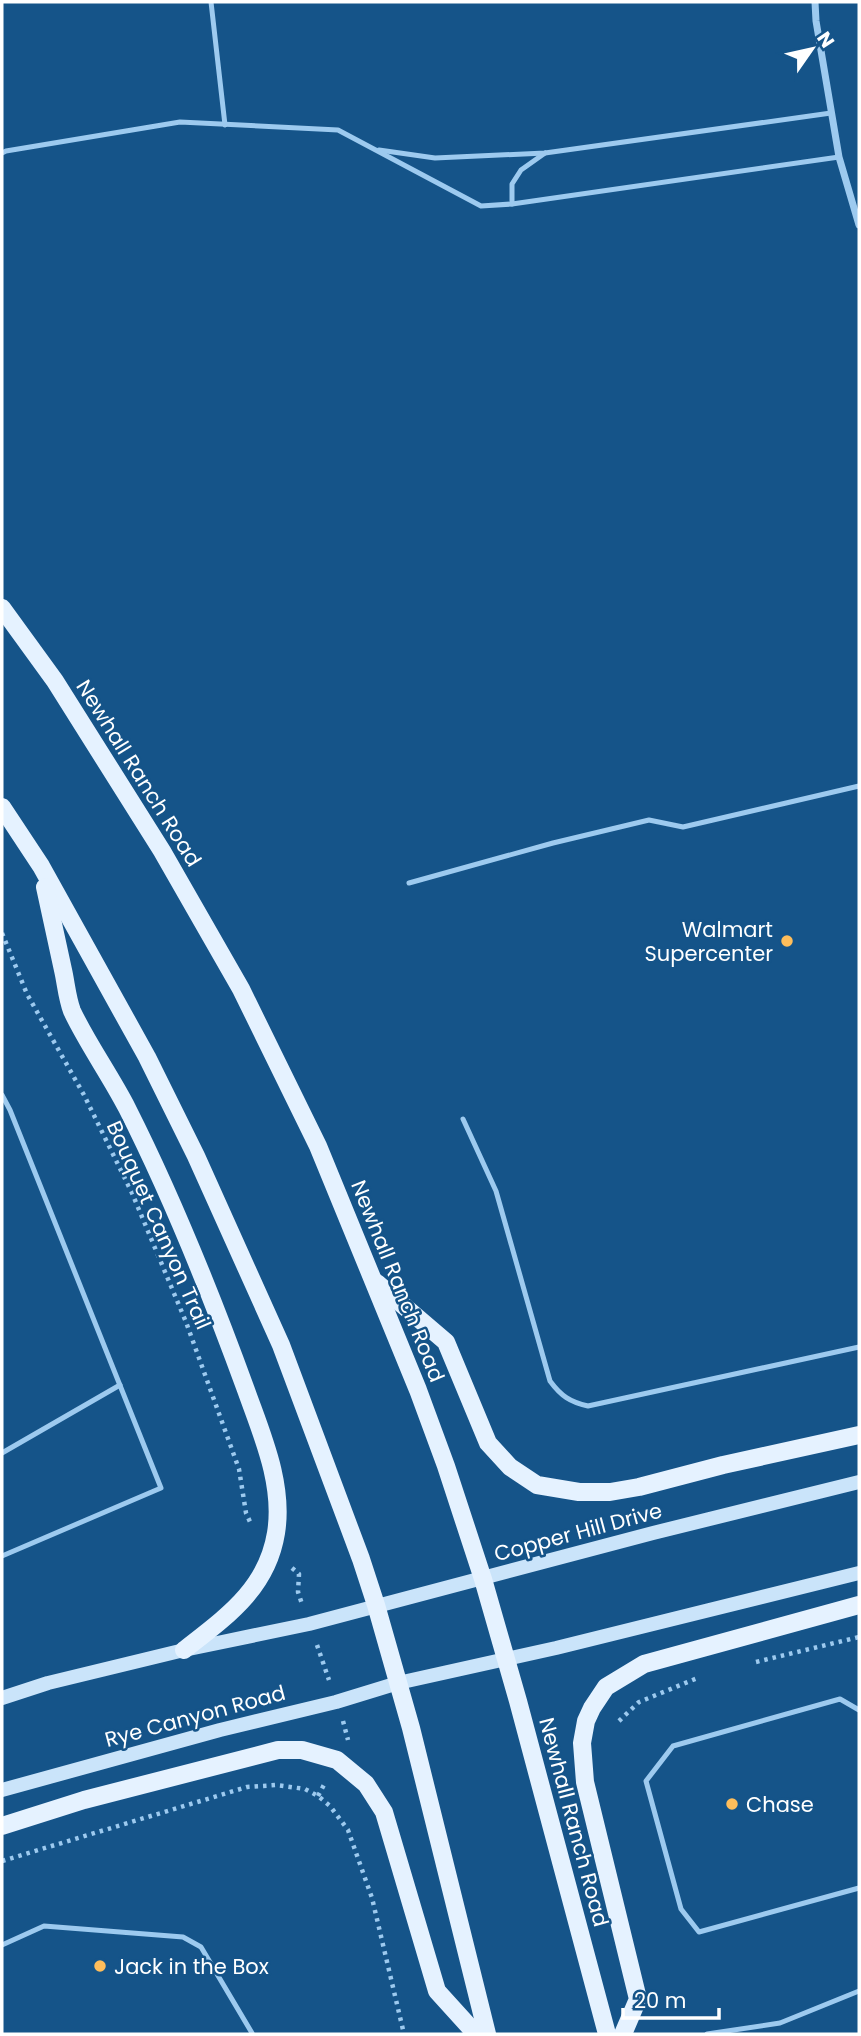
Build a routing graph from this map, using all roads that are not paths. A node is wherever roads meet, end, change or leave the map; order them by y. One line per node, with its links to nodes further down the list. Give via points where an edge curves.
1 (211, 2): 4 (lane)
2 (815, 2): 3 (street)
3 (831, 113): 7 (lane); 8 (street)
4 (225, 125): 5 (lane, via 338,130); 6 (lane, via 180,122)
5 (376, 149): 7 (lane, via 435,158); 9 (lane, via 481,206)
6 (2, 153)
7 (545, 153): 9 (lane, via 512,184)
8 (839, 157): 9 (lane); 10 (street)
9 (512, 204)
10 (859, 225)
11 (2, 607): 20 (main road, Newhall Ranch Road, via 62,692 162,851 241,989 318,1146)
12 (859, 786): 15 (lane, via 683,827 649,820)
13 (2, 807): 14 (main road)
14 (41, 866): 29 (main road, via 147,1057 224,1219 281,1345); 31 (main road, via 72,1009 175,1208 218,1313 277,1490 276,1534 258,1581 243,1602)
15 (409, 883)
16 (2, 1095): 17 (lane)
17 (10, 1110): 18 (lane); 22 (lane)
18 (2, 1114)
19 (463, 1119): 21 (lane, via 496,1191 550,1381 572,1402 588,1406)
20 (374, 1280): 23 (main road, via 446,1342 488,1443 510,1467 537,1485 610,1492); 28 (main road, Newhall Ranch Road)
21 (859, 1347)
22 (120, 1385): 24 (lane); 26 (lane, via 161,1488)
23 (859, 1435)
24 (2, 1453)
25 (859, 1482): 28 (main road, Copper Hill Drive)
26 (2, 1556)
27 (859, 1573): 32 (main road)
28 (484, 1579): 29 (main road, Copper Hill Drive); 32 (main road, Newhall Ranch Road)
29 (376, 1605): 31 (main road, Copper Hill Drive); 33 (main road)
30 (859, 1605): 45 (main road, via 644,1664 606,1686 592,1708 582,1743 585,1782 638,1999)
31 (184, 1650): 34 (main road)
32 (506, 1659): 33 (main road); 44 (main road, Newhall Ranch Road)
33 (398, 1683): 36 (main road, Rye Canyon Road); 43 (main road)
34 (2, 1698)
35 (859, 1710): 38 (lane, via 840,1699 673,1746 646,1781 681,1909 699,1932)
36 (2, 1790)
37 (2, 1826): 42 (main road, via 278,1750 302,1750 337,1760 366,1784 384,1812 437,1992)
38 (859, 1888)
39 (2, 1945): 41 (lane, via 44,1926 183,1937 201,1947)
40 (859, 1991): 46 (lane, via 780,2023)
41 (252, 2033)
42 (476, 2034)
43 (487, 2034)
44 (607, 2034)
45 (623, 2034)
46 (707, 2034)

